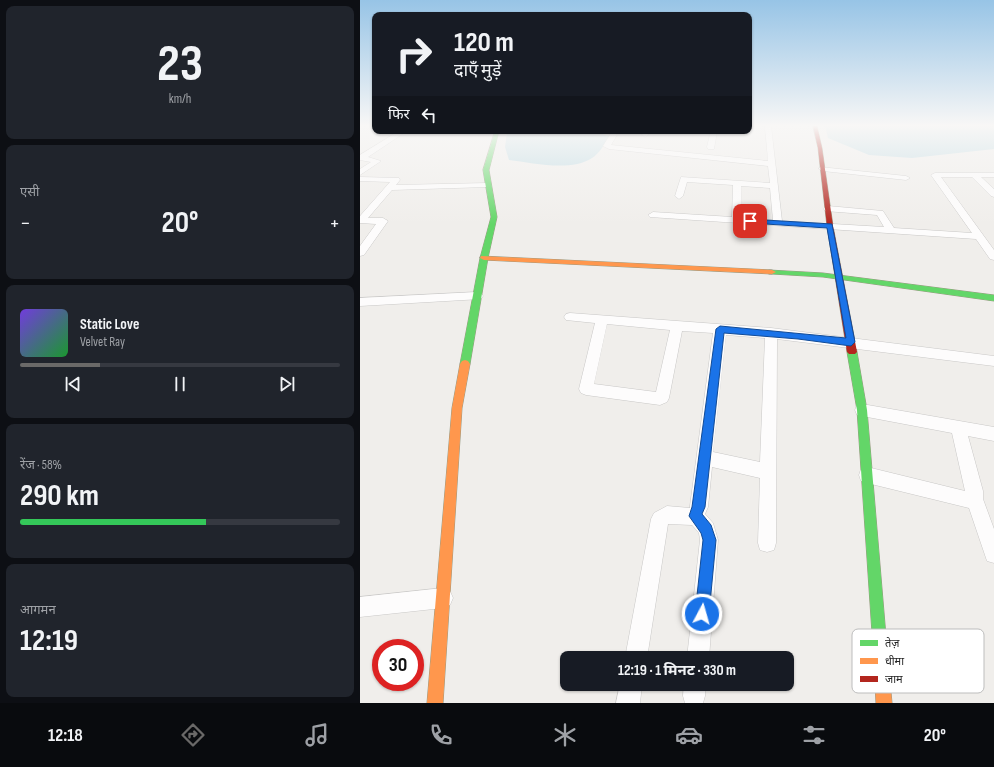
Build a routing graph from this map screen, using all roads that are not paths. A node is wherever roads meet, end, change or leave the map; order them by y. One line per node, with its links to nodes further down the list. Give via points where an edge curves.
1 (365, 159): 8 (street, via 377,161)
2 (489, 159): 14 (street, via 486,170)
3 (722, 159): 6 (street)
4 (771, 159): 6 (street)
5 (822, 159): 7 (street)
6 (772, 164): 15 (street)
7 (823, 169): 11 (street); 19 (street)
8 (360, 173)
9 (974, 174): 10 (street); 17 (street); 25 (street, via 935,175)
10 (994, 175)
11 (906, 178)
12 (360, 179): 16 (street, via 396,180)
13 (737, 183): 15 (street); 18 (street, via 684,179); 21 (street)
14 (487, 186): 16 (street); 28 (street, via 494,217)
15 (774, 186): 22 (street)
16 (390, 188): 26 (street, via 362,220 382,221)
17 (994, 194)
18 (679, 196)
19 (828, 209): 23 (street); 24 (street, via 880,213)
20 (653, 215): 21 (street)
21 (737, 220): 22 (street)
22 (778, 222): 23 (street)
23 (830, 226): 24 (street); 29 (street)
24 (891, 230): 25 (street)
25 (979, 236): 27 (street)
26 (360, 253)
27 (994, 257)
28 (484, 258): 29 (street); 30 (street)
29 (840, 277): 31 (street); 38 (street)
30 (477, 296): 32 (street); 50 (street, via 457,408)
31 (994, 298)
32 (360, 302)
33 (570, 316): 34 (street)
34 (602, 319): 35 (street); 35 (street, via 586,389 660,399)
35 (677, 326): 36 (street)
36 (720, 329): 37 (street); 43 (street)
37 (771, 333): 38 (street); 44 (street)
38 (851, 342): 39 (street); 40 (street)
39 (994, 361)
40 (862, 410): 41 (street); 45 (street)
41 (958, 428): 42 (street); 46 (street)
42 (994, 434)
43 (704, 458): 44 (street); 47 (street, via 699,507)
44 (769, 472): 48 (street)
45 (867, 476): 46 (street, via 967,500); 52 (street)
46 (974, 499): 49 (street)
47 (695, 516): 53 (street, via 688,518 670,514 663,515 660,519); 54 (street, via 707,529 709,540)
48 (767, 543)
49 (994, 554)
50 (443, 598): 51 (street); 57 (street)
51 (360, 606)
52 (878, 629)
53 (637, 651)
54 (699, 651)
55 (630, 691): 58 (street)
56 (883, 693): 59 (street)
57 (435, 703)
58 (628, 703)
59 (884, 703)

